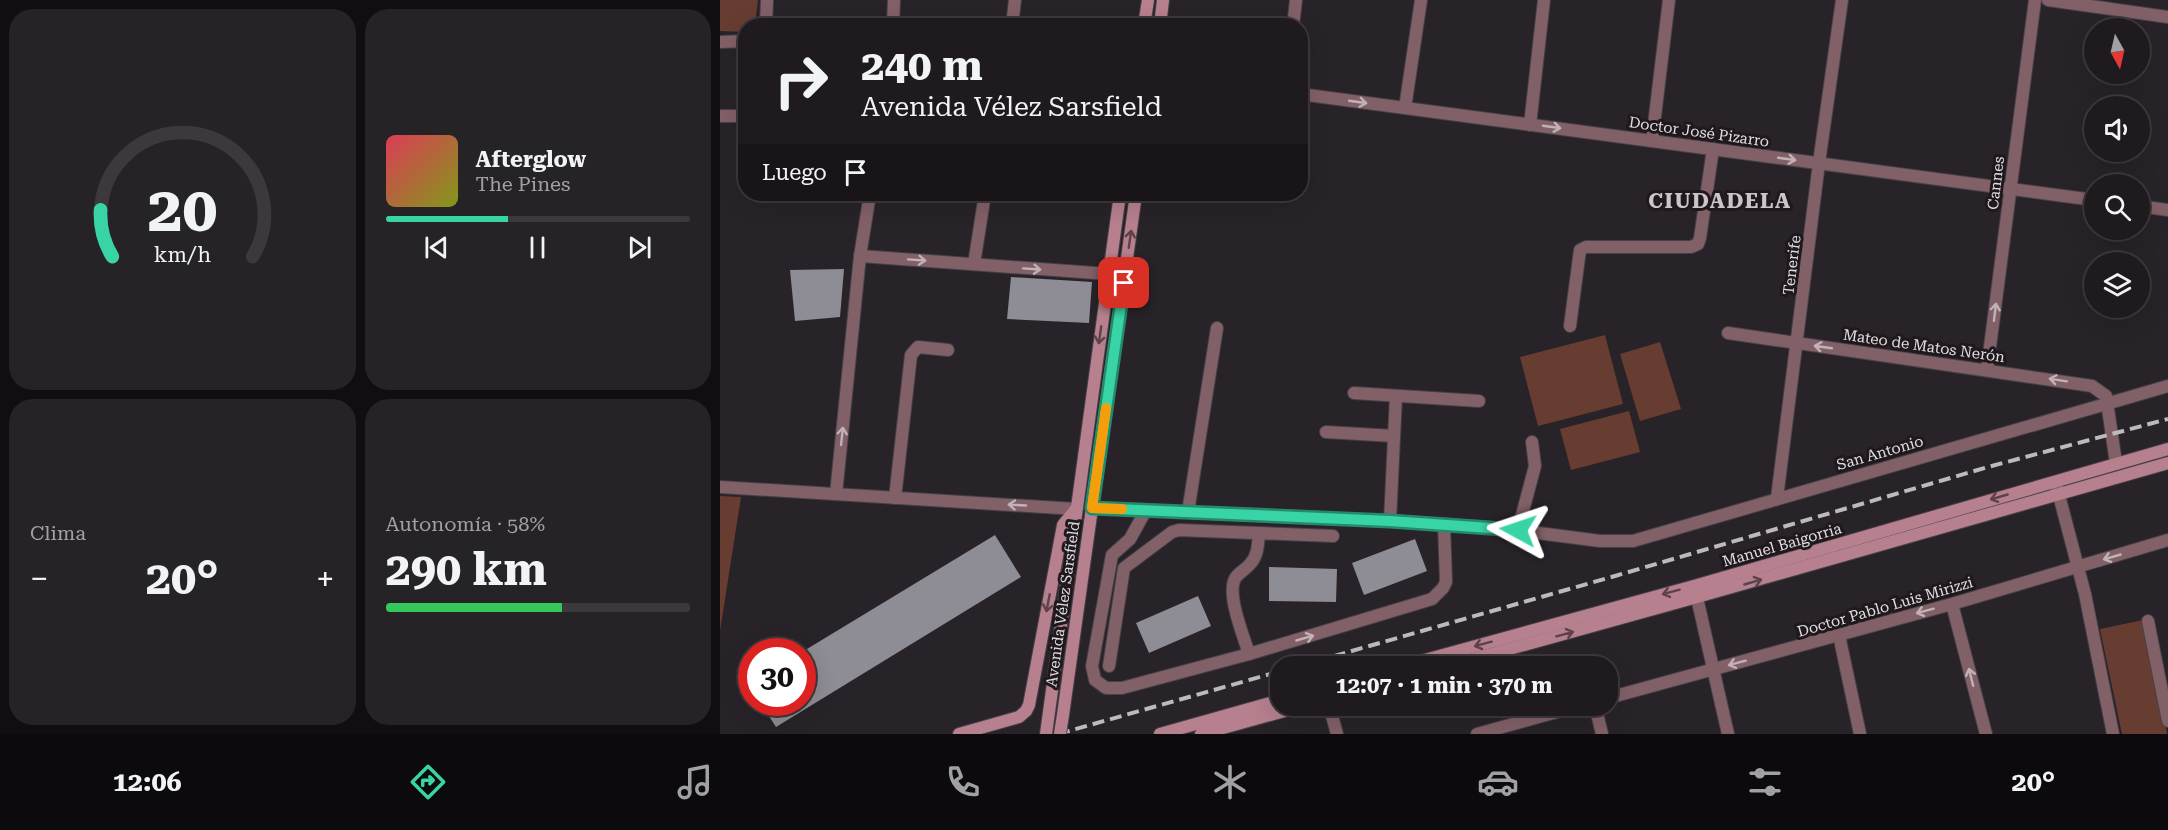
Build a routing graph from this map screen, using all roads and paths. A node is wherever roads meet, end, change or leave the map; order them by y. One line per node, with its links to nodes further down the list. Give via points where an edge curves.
1 (767, 0): 14 (street)
2 (894, 0): 15 (street)
3 (1014, 0): 16 (street)
4 (1148, 0): 17 (main road)
5 (1163, 0): 18 (main road)
6 (1296, 0): 19 (street)
7 (1421, 0): 23 (street)
8 (1544, 0): 26 (street)
9 (1669, 0): 27 (street)
10 (1842, 0): 29 (street, Tenerife)
11 (2035, 0): 30 (street, Cannes)
12 (2048, 0): 13 (street)
13 (2168, 17)
14 (766, 18)
15 (893, 18)
16 (1013, 18)
17 (1145, 18)
18 (1161, 18)
19 (1294, 18)
20 (720, 42): 21 (street)
21 (738, 42)
22 (1308, 95): 23 (street, Doctor José Pizarro, one-way to 23)
23 (1405, 108): 26 (street, Doctor José Pizarro)
24 (720, 116): 25 (street)
25 (738, 116)
26 (1530, 124): 27 (street, Doctor José Pizarro, one-way to 27)
27 (1652, 141): 28 (street, Doctor José Pizarro)
28 (1713, 149): 29 (street, Doctor José Pizarro, one-way to 29); 41 (street, via 1698,244 1580,250)
29 (1819, 163): 30 (street, Doctor José Pizarro); 44 (street, Tenerife)
30 (2010, 189): 31 (street, Doctor José Pizarro); 46 (street, Cannes, one-way to 30)
31 (2084, 199)
32 (869, 201): 38 (street)
33 (984, 201): 39 (street)
34 (1119, 201): 40 (main road, Avenida Vélez Sarsfield)
35 (1135, 201): 65 (main road, Avenida Vélez Sarsfield, one-way to 35)
36 (2150, 208): 37 (street)
37 (2168, 210)
38 (860, 256): 39 (street, one-way to 39); 61 (street, one-way to 38)
39 (974, 264): 40 (street, one-way to 40)
40 (1109, 274): 66 (main road, Avenida Vélez Sarsfield, one-way to 66)
41 (1570, 326)
42 (1217, 328): 68 (street)
43 (1728, 333): 44 (street, Mateo de Matos Nerón)
44 (1797, 343): 46 (street, Mateo de Matos Nerón, one-way to 44); 64 (street, Tenerife)
45 (948, 350): 63 (street, via 918,347 911,355)
46 (1987, 370): 51 (street, Mateo de Matos Nerón, one-way to 46, via 2092,386)
47 (2168, 386): 51 (street, San Antonio)
48 (1354, 393): 49 (street)
49 (1396, 396): 50 (street); 53 (street)
50 (1479, 401)
51 (2108, 402): 56 (street); 64 (street, San Antonio)
52 (1326, 432): 53 (street)
53 (1394, 436): 69 (street)
54 (1532, 442): 71 (street, via 1535,466)
55 (2168, 448): 56 (main road, Manuel Baigorria)
56 (2116, 463): 58 (main road); 59 (main road, Manuel Baigorria)
57 (2168, 463): 58 (main road, Manuel Baigorria)
58 (2118, 477): 62 (main road, Manuel Baigorria)
59 (2055, 481): 62 (street); 76 (main road, Manuel Baigorria, one-way to 76)
60 (720, 487): 61 (street)
61 (836, 494): 63 (street)
62 (2059, 495): 75 (street); 76 (main road, Manuel Baigorria, one-way to 62)
63 (894, 498): 66 (street, one-way to 63)
64 (1777, 498): 71 (street, San Antonio, via 1647,538 1618,542)
65 (1092, 508): 67 (street, San Antonio); 95 (main road, Avenida Vélez Sarsfield, bridge)
66 (1076, 509): 93 (main road, one-way to 93, via 1062,525 1026,711 1019,717); 94 (main road, Avenida Vélez Sarsfield)
67 (1146, 510): 68 (street, San Antonio); 80 (street, via 1130,539 1112,555 1092,666 1095,680 1106,687 1122,688)
68 (1188, 512): 69 (street, San Antonio)
69 (1390, 521): 70 (street, San Antonio)
70 (1443, 524): 71 (street, San Antonio); 80 (street, one-way to 70, via 1432,599 1446,582)
71 (1518, 530)
72 (1259, 533): 73 (street); 80 (street, via 1256,555 1236,577 1232,589); 83 (street, via 1179,530 1130,562 1122,574)
73 (1333, 536)
74 (2168, 540): 75 (street, Doctor Pablo Luis Mirizzi, one-way to 75)
75 (2079, 567): 77 (street, Doctor Pablo Luis Mirizzi); 103 (street)
76 (1696, 591): 81 (main road, Manuel Baigorria, one-way to 81); 82 (main road, Manuel Baigorria, one-way to 76); 84 (street)
77 (1952, 604): 79 (street, Doctor Pablo Luis Mirizzi, one-way to 79); 102 (street, one-way to 77)
78 (2148, 621): 91 (street)
79 (1839, 635): 84 (street, Doctor Pablo Luis Mirizzi, one-way to 84); 101 (street)
80 (1249, 654)
81 (1442, 656)
82 (1481, 656)
83 (1109, 666)
84 (1714, 669): 85 (street, Doctor Pablo Luis Mirizzi); 100 (street)
85 (1618, 695)
86 (1270, 705): 92 (main road)
87 (1270, 714): 92 (main road)
88 (1332, 716): 97 (street)
89 (1542, 716): 98 (street)
90 (1598, 716): 99 (street)
91 (2168, 722)
92 (1208, 730): 96 (main road)
93 (958, 734)
94 (1046, 734)
95 (1060, 734)
96 (1160, 734)
97 (1337, 734)
98 (1477, 734)
99 (1602, 734)
100 (1728, 734)
101 (1860, 734)
102 (1986, 734)
103 (2113, 734)

